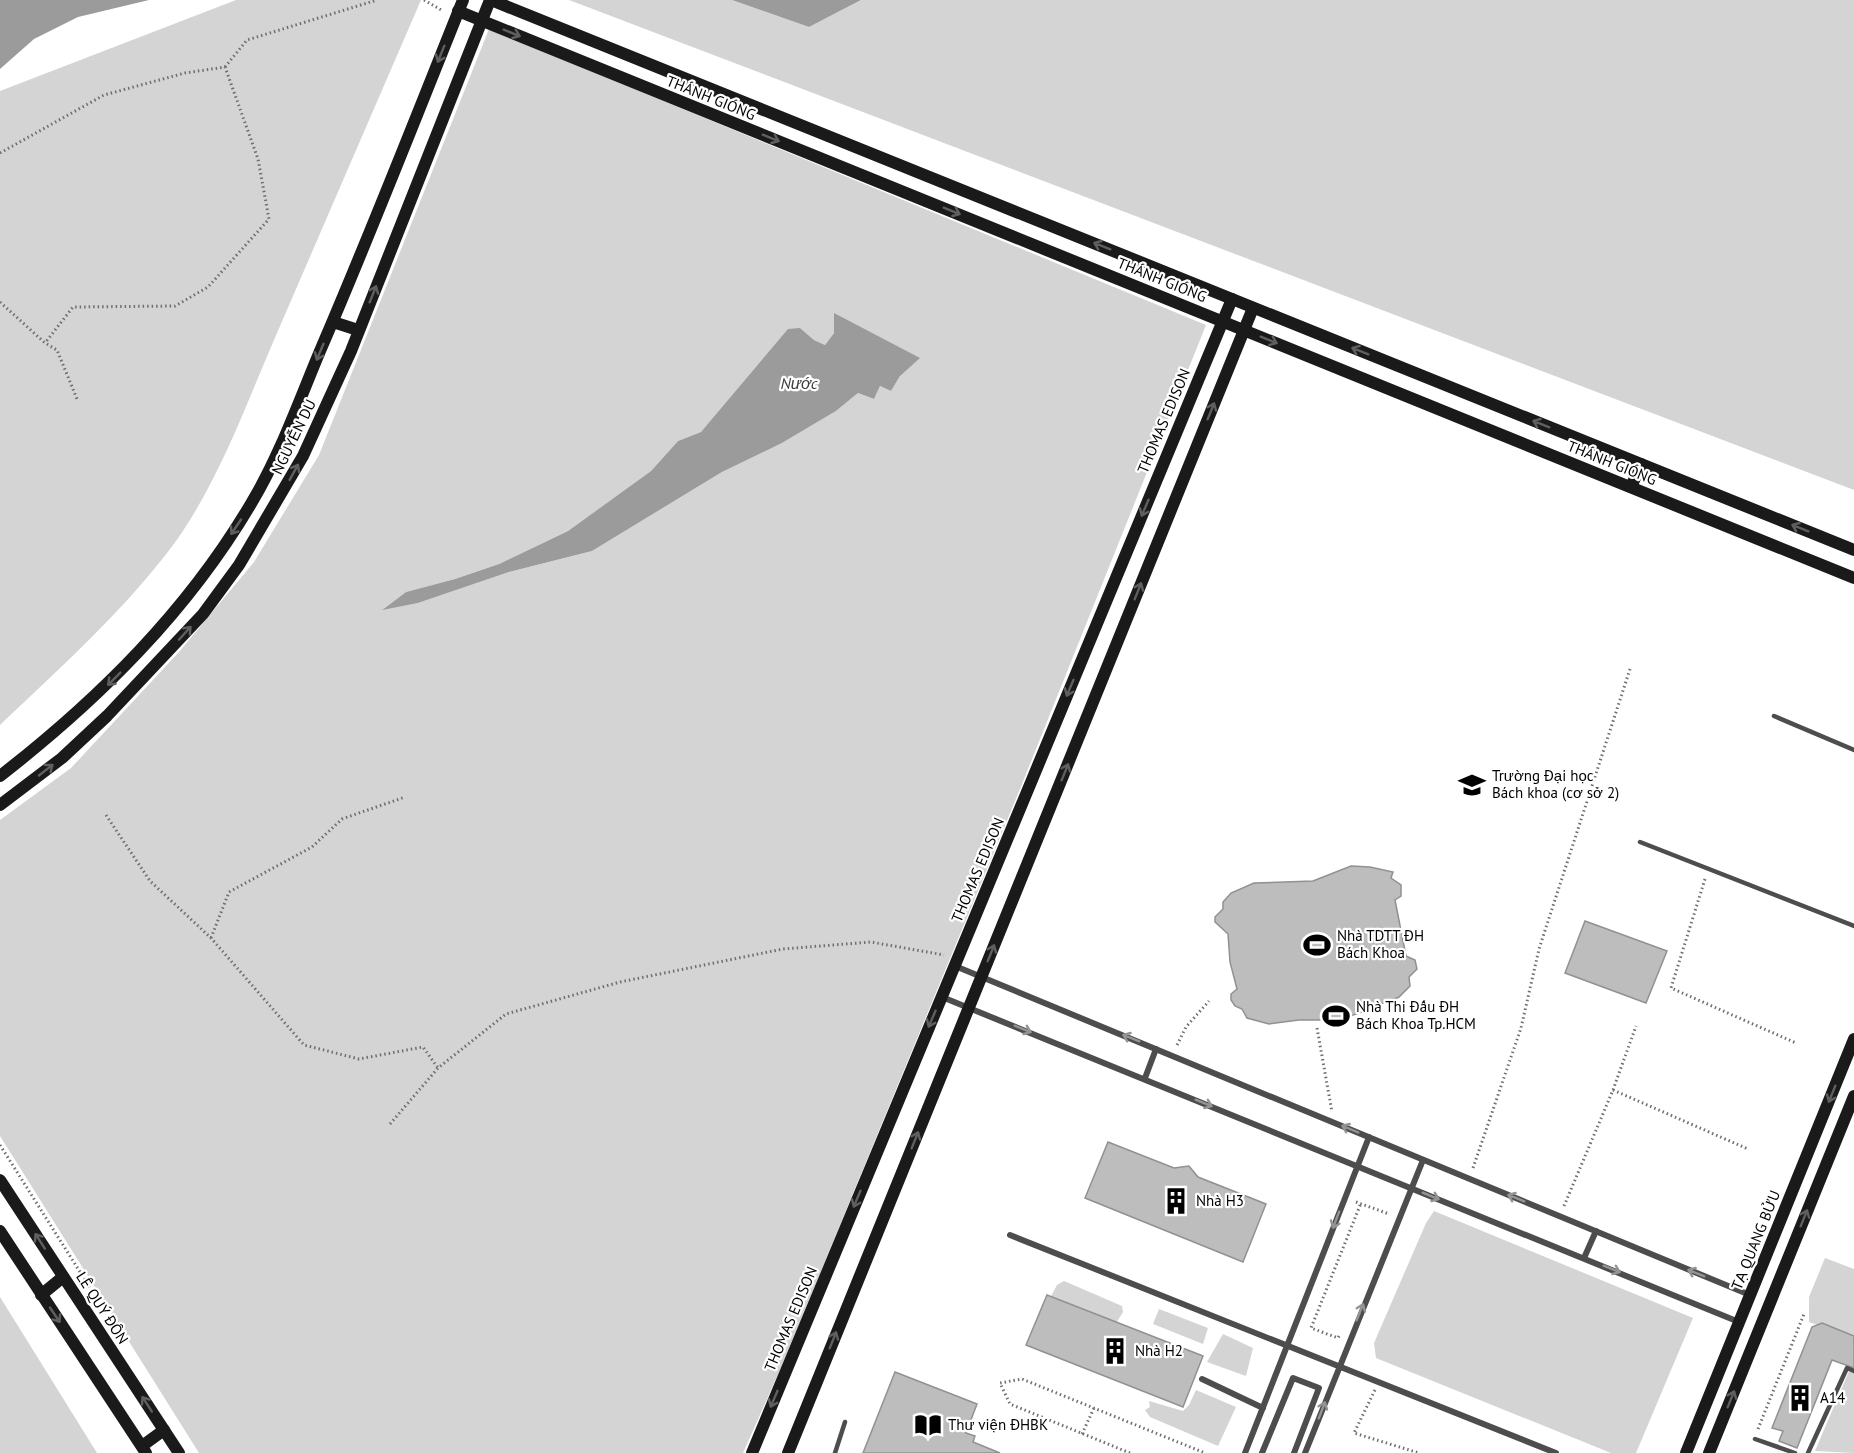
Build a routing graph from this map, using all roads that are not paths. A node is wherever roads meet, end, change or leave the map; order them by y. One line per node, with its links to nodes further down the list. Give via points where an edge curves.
1 (490, 0): 3 (street, NGUYỄN DU); 4 (street, THÁNH GIÓNG)
2 (459, 10): 3 (street, THÁNH GIÓNG); 9 (street, NGUYỄN DU, one-way to 9)
3 (482, 21): 5 (street, THÁNH GIÓNG, one-way to 5); 10 (street, NGUYỄN DU, one-way to 3)
4 (826, 135): 5 (street); 6 (street, THÁNH GIÓNG, one-way to 4)
5 (817, 157): 8 (street, THÁNH GIÓNG, one-way to 8)
6 (1232, 299): 7 (street, THÁNH GIÓNG); 8 (street, THOMAS EDISON)
7 (1253, 308): 11 (street); 12 (street, THÁNH GIÓNG, one-way to 7)
8 (1222, 321): 11 (street, THÁNH GIÓNG); 22 (street, THOMAS EDISON, one-way to 22)
9 (333, 322): 10 (street); 18 (street, NGUYỄN DU, one-way to 18, via 266,477 196,584 117,675)
10 (358, 330): 19 (street, NGUYỄN DU, one-way to 10, via 62,758 107,716 202,614 239,565 303,456)
11 (1244, 330): 13 (street, THÁNH GIÓNG, one-way to 13); 23 (street, one-way to 11)
12 (1641, 464): 13 (street); 14 (street, THÁNH GIÓNG, one-way to 12)
13 (1630, 487): 15 (street, THÁNH GIÓNG)
14 (1854, 550)
15 (1854, 578)
16 (1774, 716): 17 (lane)
17 (1854, 750)
18 (0, 776)
19 (0, 805)
20 (1640, 842): 21 (lane)
21 (1854, 927)
22 (956, 961): 23 (street); 24 (street, THOMAS EDISON)
23 (981, 976): 25 (street); 27 (street, one-way to 23)
24 (941, 997): 25 (street); 53 (street, THOMAS EDISON, one-way to 53)
25 (969, 1007): 28 (street, one-way to 28); 54 (street, one-way to 25)
26 (1854, 1040): 41 (street, TẠ QUANG BỬU, one-way to 41)
27 (1156, 1049): 28 (street); 30 (street, one-way to 27)
28 (1145, 1078): 32 (street, one-way to 32)
29 (1854, 1096): 62 (street, one-way to 29)
30 (1369, 1137): 31 (street); 32 (street)
31 (1423, 1160): 34 (street); 36 (street, one-way to 31)
32 (1358, 1166): 34 (street); 43 (street, one-way to 43)
33 (0, 1180): 39 (street, LÊ QUÝ ĐÔN, one-way to 33)
34 (1411, 1187): 38 (street, one-way to 38); 44 (street, one-way to 34)
35 (0, 1231): 40 (street)
36 (1596, 1231): 38 (street); 41 (street, one-way to 36)
37 (1010, 1235): 43 (street)
38 (1584, 1258): 42 (street, one-way to 42)
39 (63, 1276): 40 (street); 49 (street, LÊ QUÝ ĐÔN, one-way to 39)
40 (41, 1295): 51 (street, one-way to 51)
41 (1750, 1295): 42 (street, TẠ QUANG BỬU)
42 (1740, 1322): 61 (street, TẠ QUANG BỬU)
43 (1287, 1346): 44 (street); 47 (street)
44 (1338, 1366): 59 (street, one-way to 44); 60 (street)
45 (1854, 1371): 64 (lane, via 1847,1368)
46 (1203, 1379): 47 (street)
47 (1263, 1408): 56 (street)
48 (844, 1422): 55 (lane)
49 (164, 1430): 51 (street); 52 (street, LÊ QUÝ ĐÔN)
50 (1755, 1438): 63 (lane)
51 (144, 1450)
52 (178, 1453)
53 (752, 1453)
54 (788, 1453)
55 (835, 1453)
56 (1245, 1453)
57 (1262, 1453): 58 (street, via 1293,1378 1319,1388)
58 (1294, 1453)
59 (1305, 1453)
60 (1556, 1453)
61 (1686, 1453)
62 (1709, 1453)
63 (1795, 1453)
64 (1808, 1453)

